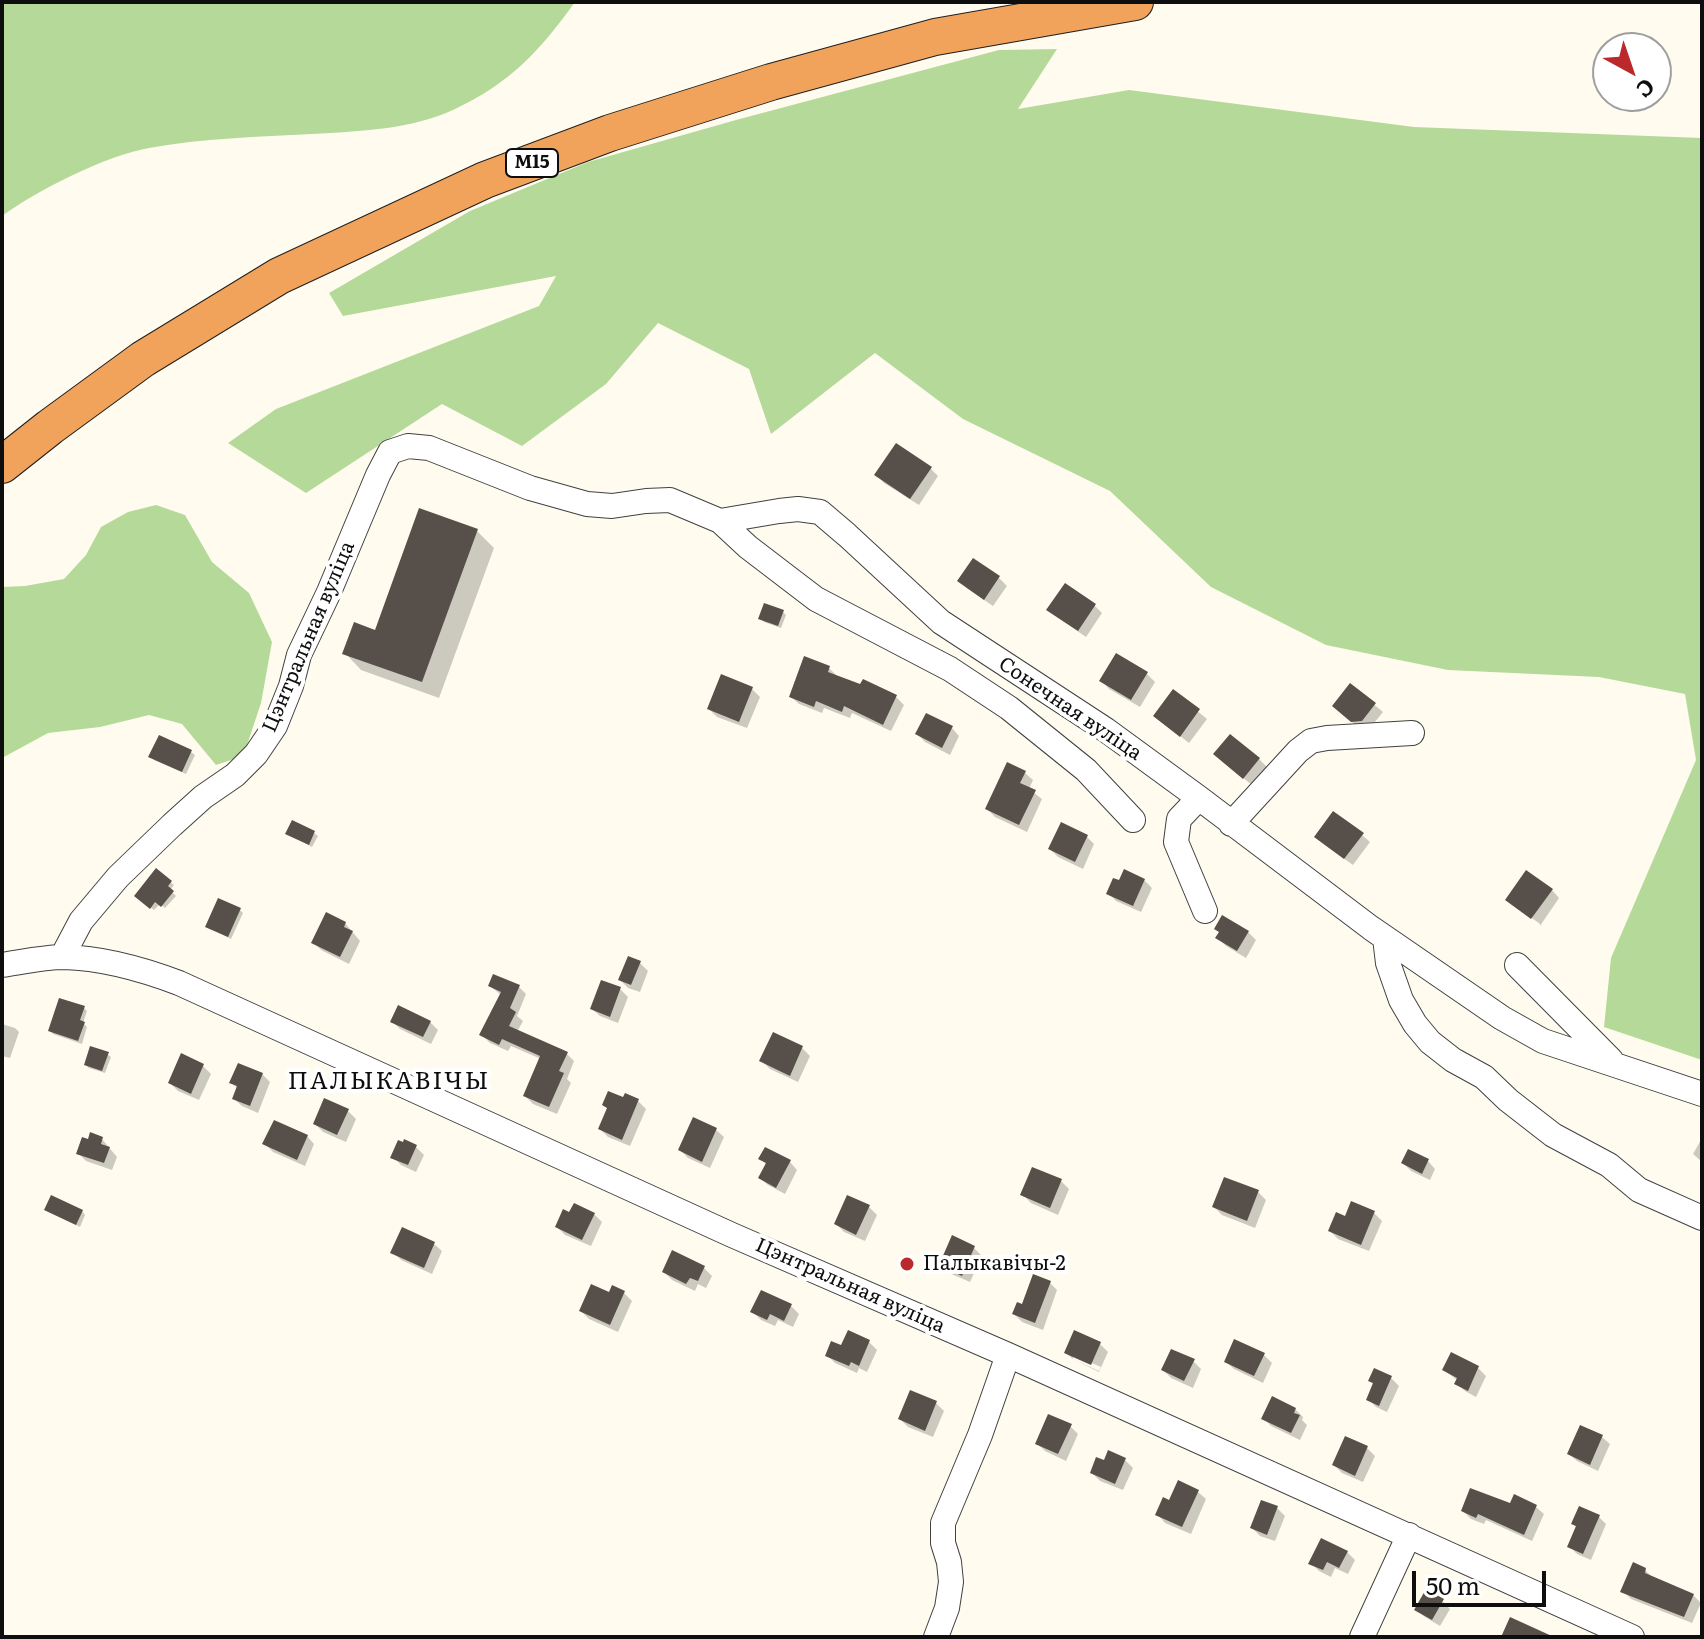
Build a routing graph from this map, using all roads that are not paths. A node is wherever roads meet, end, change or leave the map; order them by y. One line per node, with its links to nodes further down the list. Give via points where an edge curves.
1 (1135, 2): 2 (highway, М15, via 935,37 610,133 485,180 265,284 143,359)
2 (2, 465)
3 (720, 521): 5 (street, Сонечная вуліца, via 798,509 820,512 941,622); 6 (street, via 816,599 950,669 1009,708 1086,770); 10 (street, Цэнтральная вуліца, via 670,500 587,504 429,448 408,446 390,452 299,655 275,726 235,775 203,797 126,868 81,921)
4 (1412, 733): 7 (street, via 1311,741)
5 (1199, 798): 7 (street, Сонечная вуліца); 8 (street, via 1179,819 1176,842)
6 (1133, 820)
7 (1231, 824): 9 (street, Сонечная вуліца)
8 (1205, 911)
9 (1385, 938): 13 (street, Сонечная вуліца, via 1543,1041); 15 (street, via 1401,1000 1430,1042 1484,1077 1553,1135 1609,1165 1639,1190)
10 (62, 957): 11 (street, Цэнтральная вуліца); 16 (street, Цэнтральная вуліца, via 137,968 200,992)
11 (2, 965)
12 (1517, 965): 13 (street)
13 (1616, 1064): 14 (street, Сонечная вуліца)
14 (1702, 1094)
15 (1702, 1218)
16 (1008, 1355): 17 (street, Цэнтральная вуліца); 18 (street, via 943,1523 951,1582)
17 (1409, 1535): 19 (street); 20 (street, Цэнтральная вуліца)
18 (936, 1637)
19 (1362, 1637)
20 (1632, 1637)

